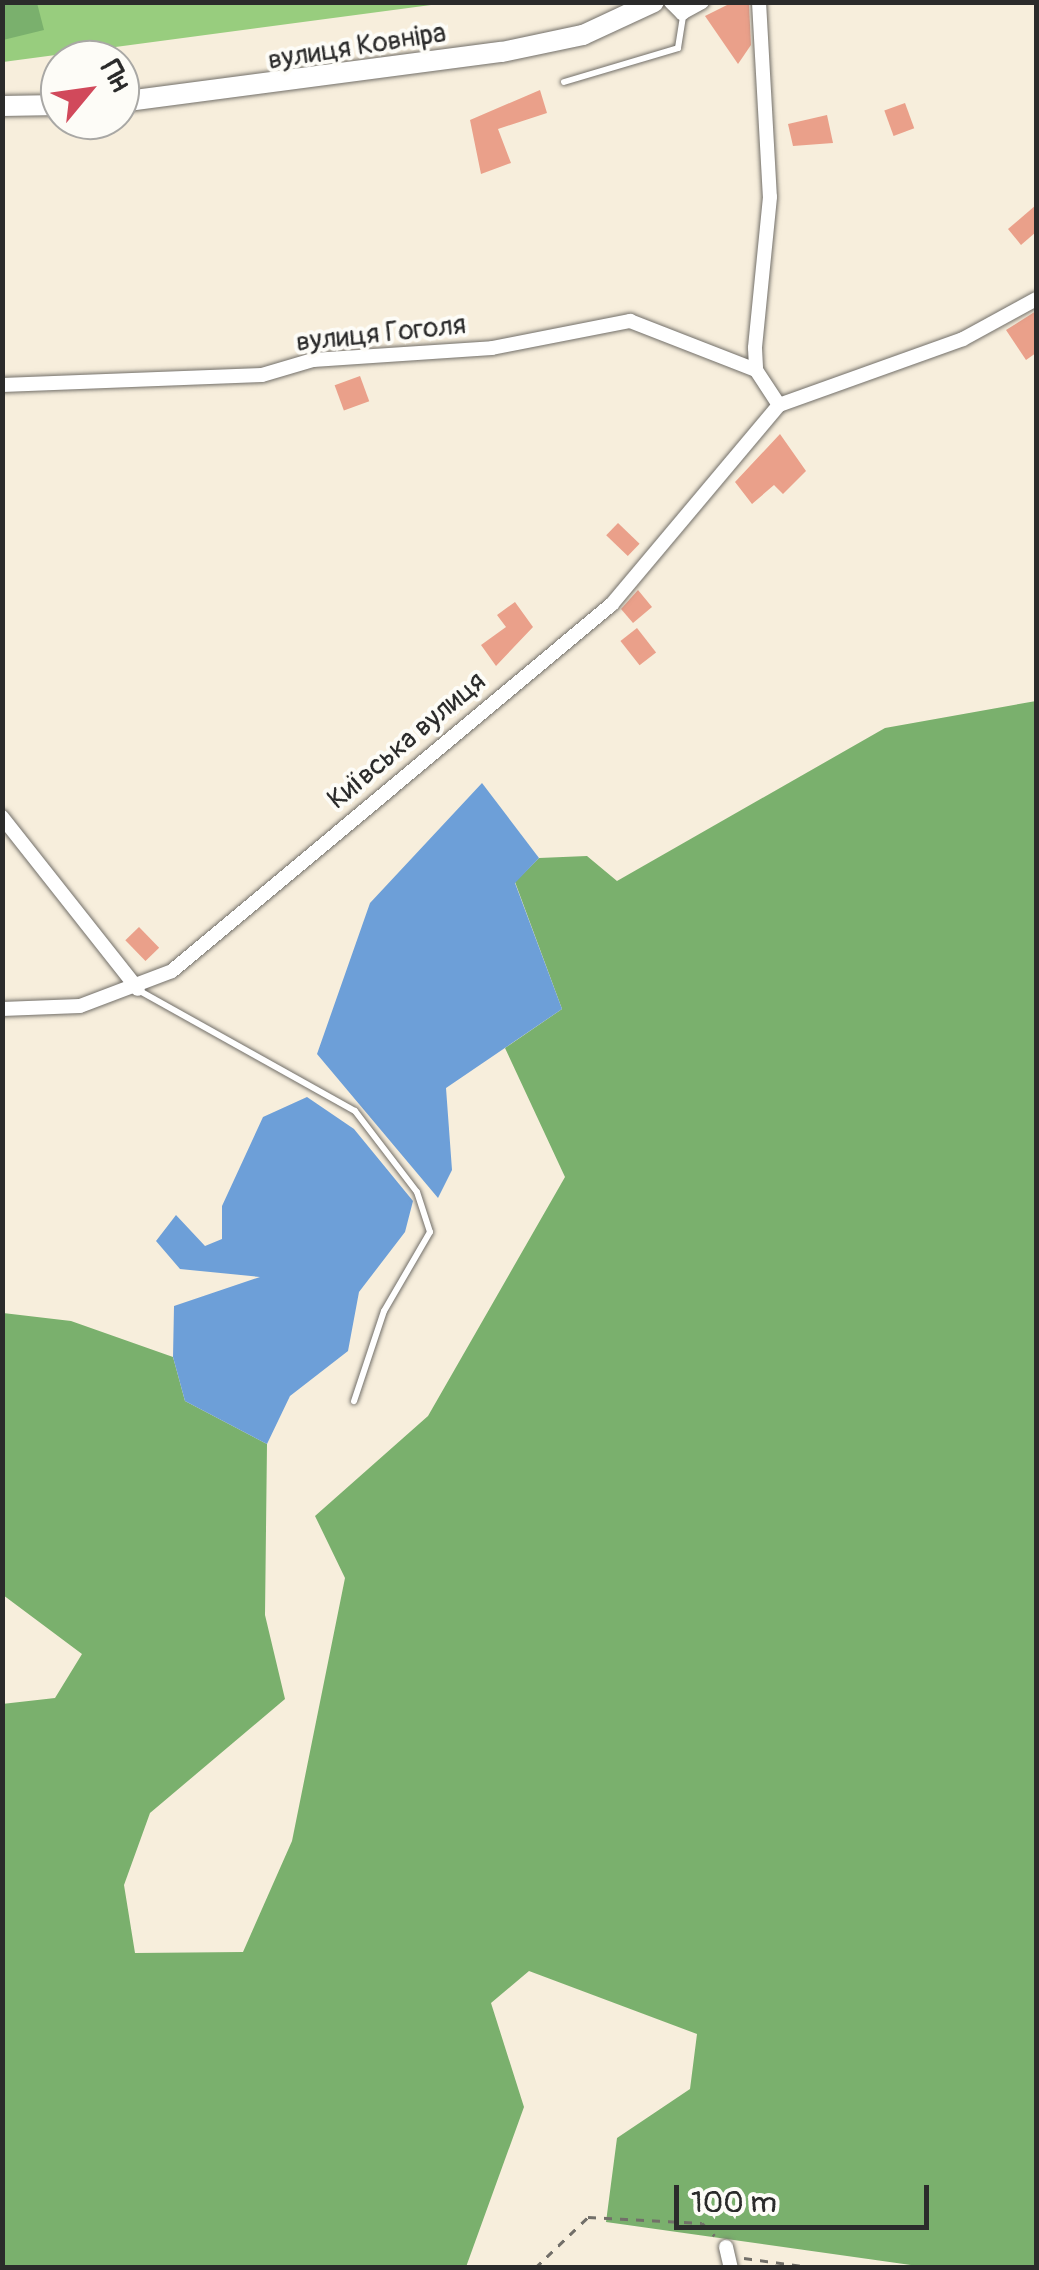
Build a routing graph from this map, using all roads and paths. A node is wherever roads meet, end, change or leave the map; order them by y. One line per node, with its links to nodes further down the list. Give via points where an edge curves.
1 (654, 2): 6 (street, вулиця Ковніра, via 582,34 502,52)
2 (702, 2): 4 (street)
3 (760, 2): 10 (street, via 770,197)
4 (677, 8): 5 (lane, via 678,48)
5 (564, 82)
6 (140, 99)
7 (40, 105): 8 (street)
8 (2, 106)
9 (1036, 299): 12 (street, via 964,339)
10 (756, 370): 11 (street, вулиця Гоголя, via 630,321 492,348 313,360 262,376); 12 (street)
11 (2, 385)
12 (779, 405): 14 (street, Київська вулиця, via 612,604 241,917)
13 (2, 817): 14 (street)
14 (138, 988): 15 (street, Київська вулиця, via 80,1006); 16 (lane, via 156,1007 354,1111 418,1192 430,1232 384,1311)
15 (2, 1008)
16 (354, 1401)
17 (726, 2246): 18 (path, via 702,2223 588,2217); 19 (street); 20 (path, via 736,2257)
18 (535, 2268)
19 (731, 2268)
20 (817, 2268)

